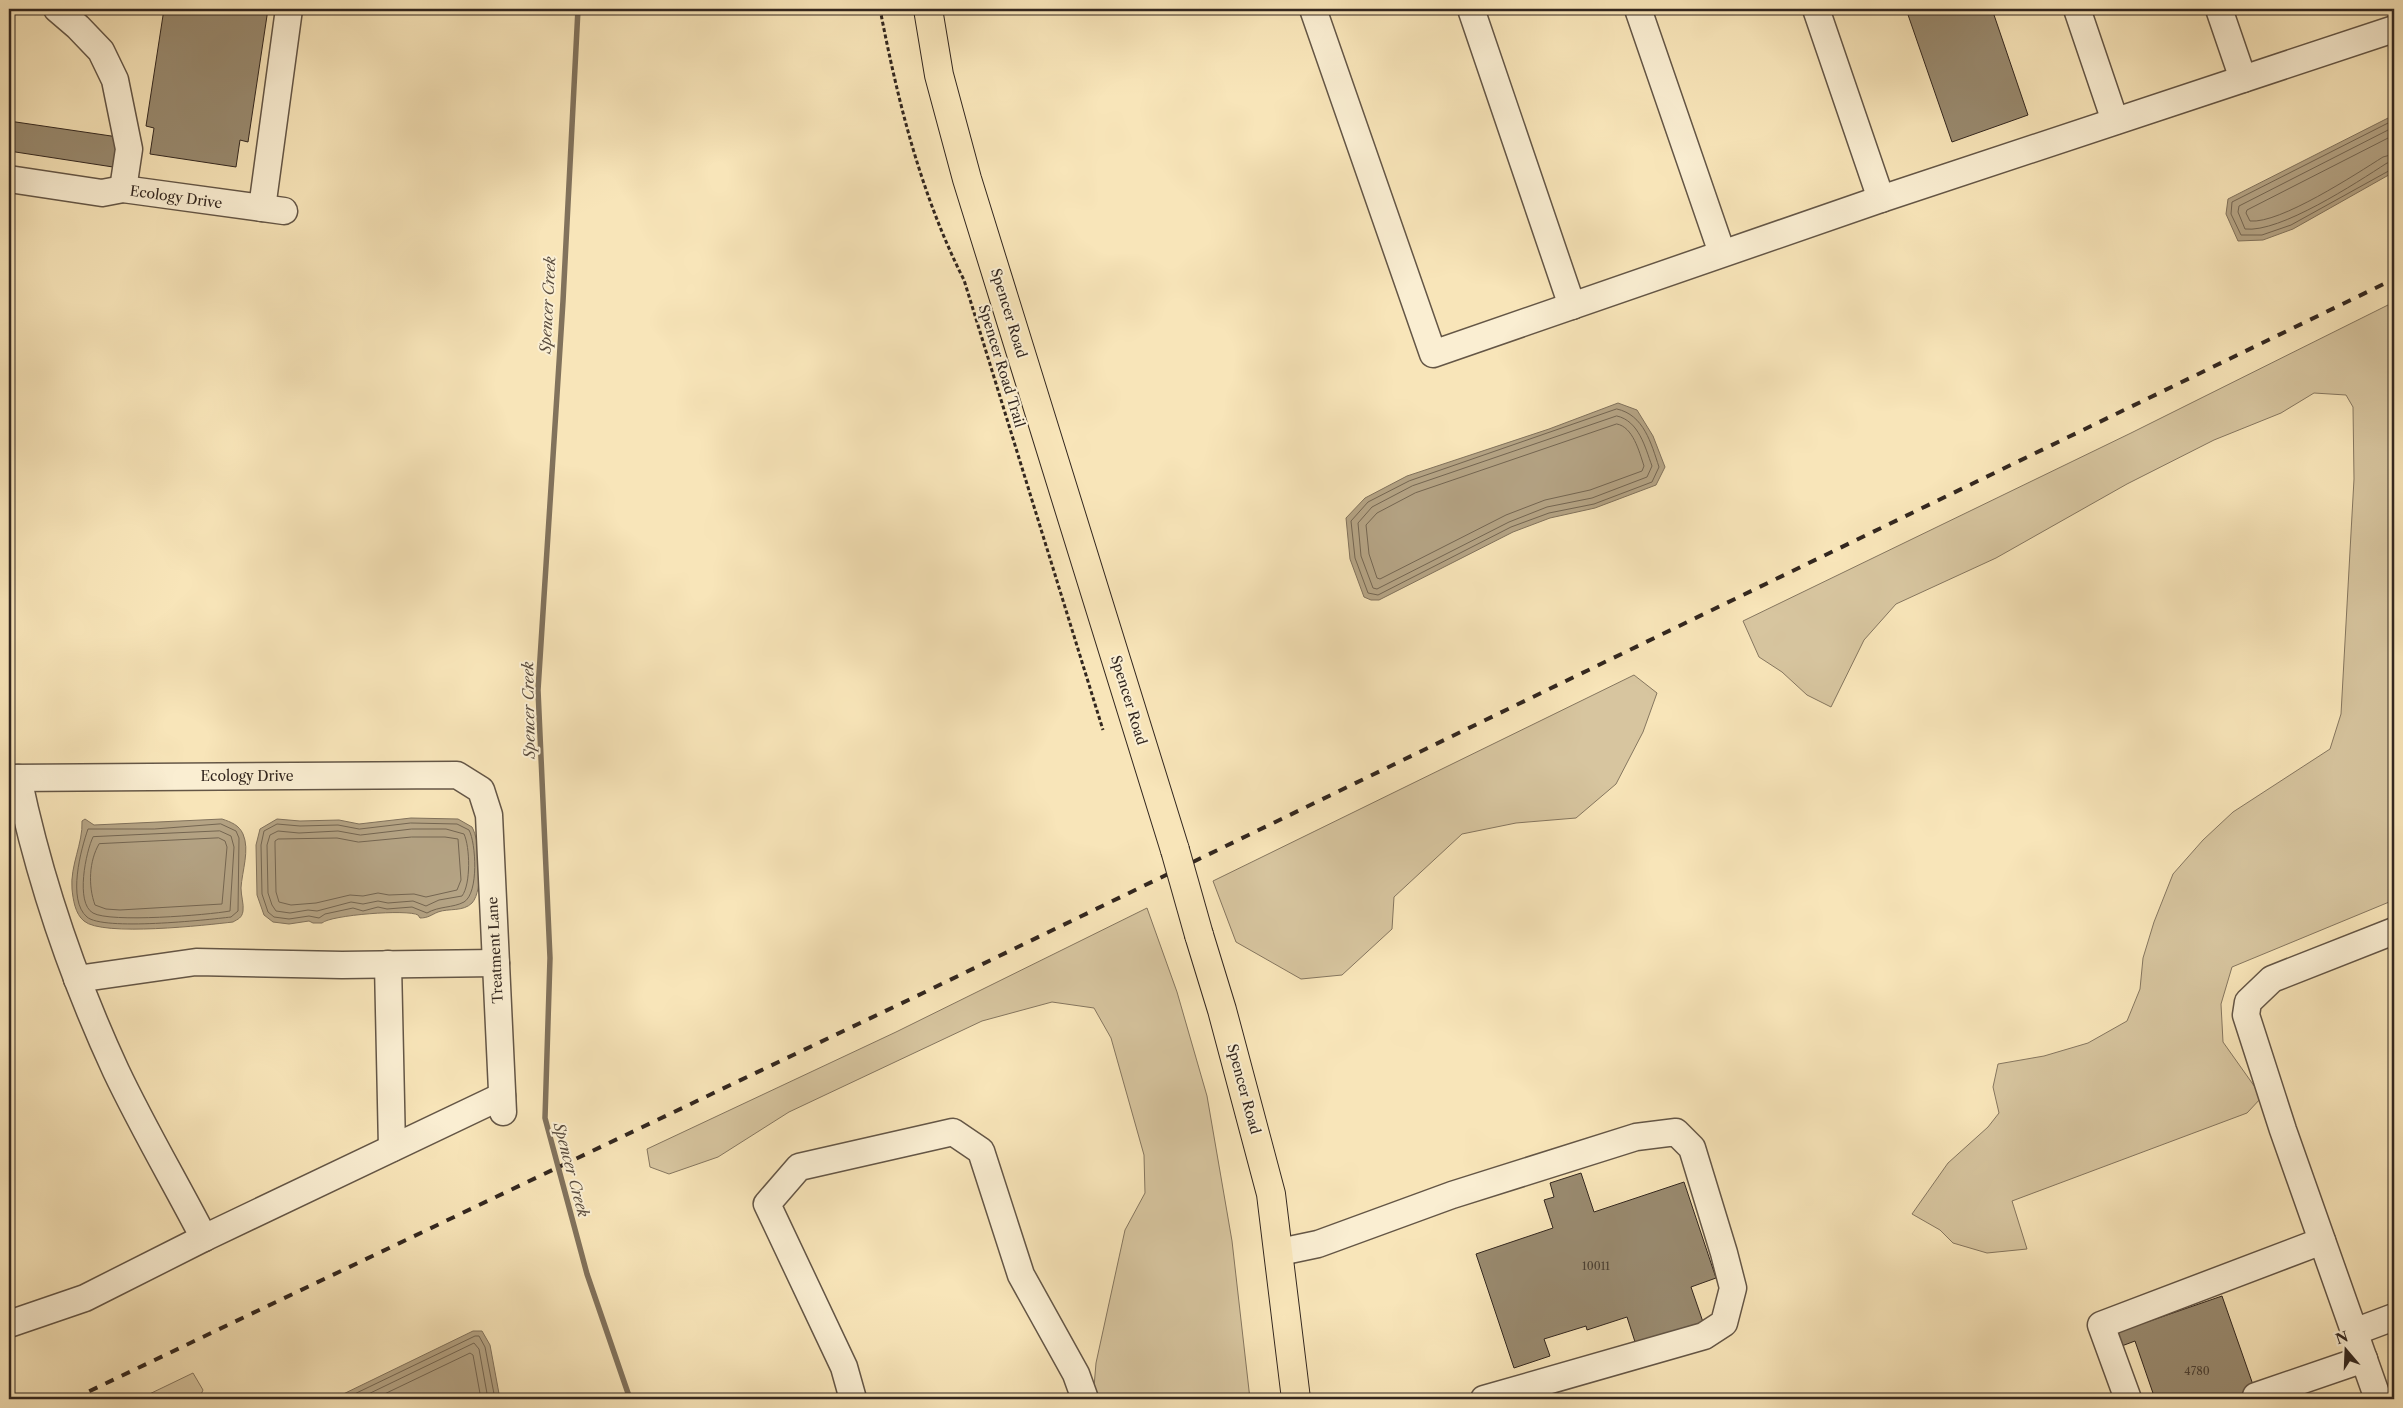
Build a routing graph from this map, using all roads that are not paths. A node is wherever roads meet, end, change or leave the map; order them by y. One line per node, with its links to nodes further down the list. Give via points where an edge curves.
1 (57, 9): 14 (street, via 101,51 115,80 129,150)
2 (289, 9): 14 (street, Ecology Drive, via 273,209)
3 (928, 9): 27 (main road, Spencer Road, bridge, via 939,75 967,179 1175,850 1272,1194)
4 (1313, 9): 17 (street, via 1433,354)
5 (1471, 9): 17 (street)
6 (1638, 9): 16 (street)
7 (1816, 9): 15 (street)
8 (2077, 9): 12 (street)
9 (2219, 9): 11 (street)
10 (2394, 29): 11 (street)
11 (2243, 79): 12 (street)
12 (2115, 121): 15 (street)
13 (9, 179): 14 (street, Ecology Drive, via 102,193)
14 (122, 189)
15 (1880, 199): 16 (street)
16 (1722, 254): 17 (street)
17 (1572, 306)
18 (13, 778): 19 (street, Ecology Drive, via 458,775); 23 (street)
19 (481, 790): 21 (street, Treatment Lane, via 489,815)
20 (2394, 931): 26 (street, via 2272,979 2248,1002 2246,1015)
21 (496, 963): 22 (street); 24 (street, Treatment Lane, via 502,1104)
22 (388, 964): 23 (street, via 196,962); 24 (street)
23 (77, 979): 25 (street, via 116,1071)
24 (392, 1148): 25 (street)
25 (204, 1238): 29 (street, via 85,1298)
26 (2322, 1242): 30 (street); 37 (street, via 2101,1325)
27 (1280, 1252): 35 (main road, Spencer Road); 36 (street, via 1318,1244 1452,1195 1636,1137 1676,1132 1692,1148 1733,1288 1724,1323 1704,1336)
28 (2394, 1318): 30 (street)
29 (9, 1324)
30 (2354, 1332): 31 (street)
31 (2364, 1359): 32 (street); 38 (street)
32 (2256, 1396)
33 (854, 1399): 34 (street, via 844,1367 767,1204 799,1167 953,1132 981,1151 1021,1275 1076,1374)
34 (1085, 1399)
35 (1296, 1399)
36 (1484, 1399)
37 (2128, 1399)
38 (2378, 1399)

